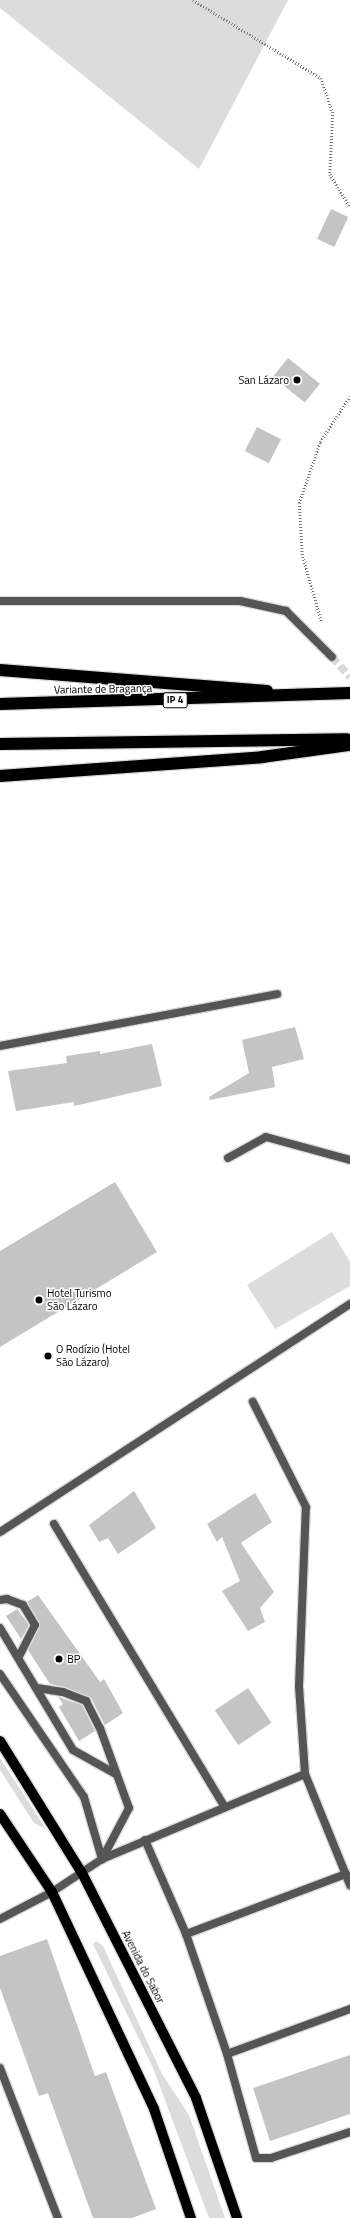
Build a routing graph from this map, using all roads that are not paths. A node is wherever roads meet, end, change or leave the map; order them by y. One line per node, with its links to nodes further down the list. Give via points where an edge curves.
1 (0, 601): 2 (street, via 240,602 286,611)
2 (332, 657)
3 (0, 670): 5 (highway)
4 (350, 693): 5 (highway, Variante de Bragança / IP 4)
5 (326, 696): 6 (highway, Variante de Bragança / IP 4)
6 (0, 704)
7 (350, 739): 8 (highway)
8 (0, 744)
9 (350, 745): 10 (highway, via 262,757)
10 (0, 776)
11 (277, 994): 12 (street)
12 (0, 1046)
13 (228, 1158): 14 (street, via 266,1137)
14 (350, 1160)
15 (350, 1304): 18 (street)
16 (253, 1402): 26 (street, via 306,1507 299,1686)
17 (54, 1524): 27 (street)
18 (0, 1532)
19 (0, 1600): 21 (street, via 7,1598 23,1605 35,1625)
20 (0, 1628): 21 (street)
21 (18, 1658): 23 (street)
22 (0, 1674): 30 (street, via 84,1796)
23 (37, 1688): 25 (street, via 73,1750); 25 (street, via 63,1692 86,1701 100,1728)
24 (0, 1741): 31 (main road, Avenida do Sabor)
25 (116, 1774): 30 (street, via 130,1808)
26 (305, 1774): 27 (street); 32 (street)
27 (225, 1807): 29 (street)
28 (0, 1814): 34 (main road)
29 (145, 1840): 30 (street); 36 (street)
30 (102, 1859): 31 (street)
31 (82, 1873): 34 (street); 43 (main road, Avenida do Sabor, via 196,2098)
32 (346, 1874): 33 (street); 36 (street)
33 (350, 1885)
34 (52, 1892): 35 (street); 42 (main road, via 154,2109)
35 (0, 1919)
36 (186, 1934): 38 (street)
37 (350, 2009): 38 (street)
38 (227, 2054): 40 (street, via 256,2158 271,2158)
39 (0, 2068): 41 (street)
40 (350, 2132)
41 (58, 2218)
42 (191, 2218)
43 (237, 2218)

